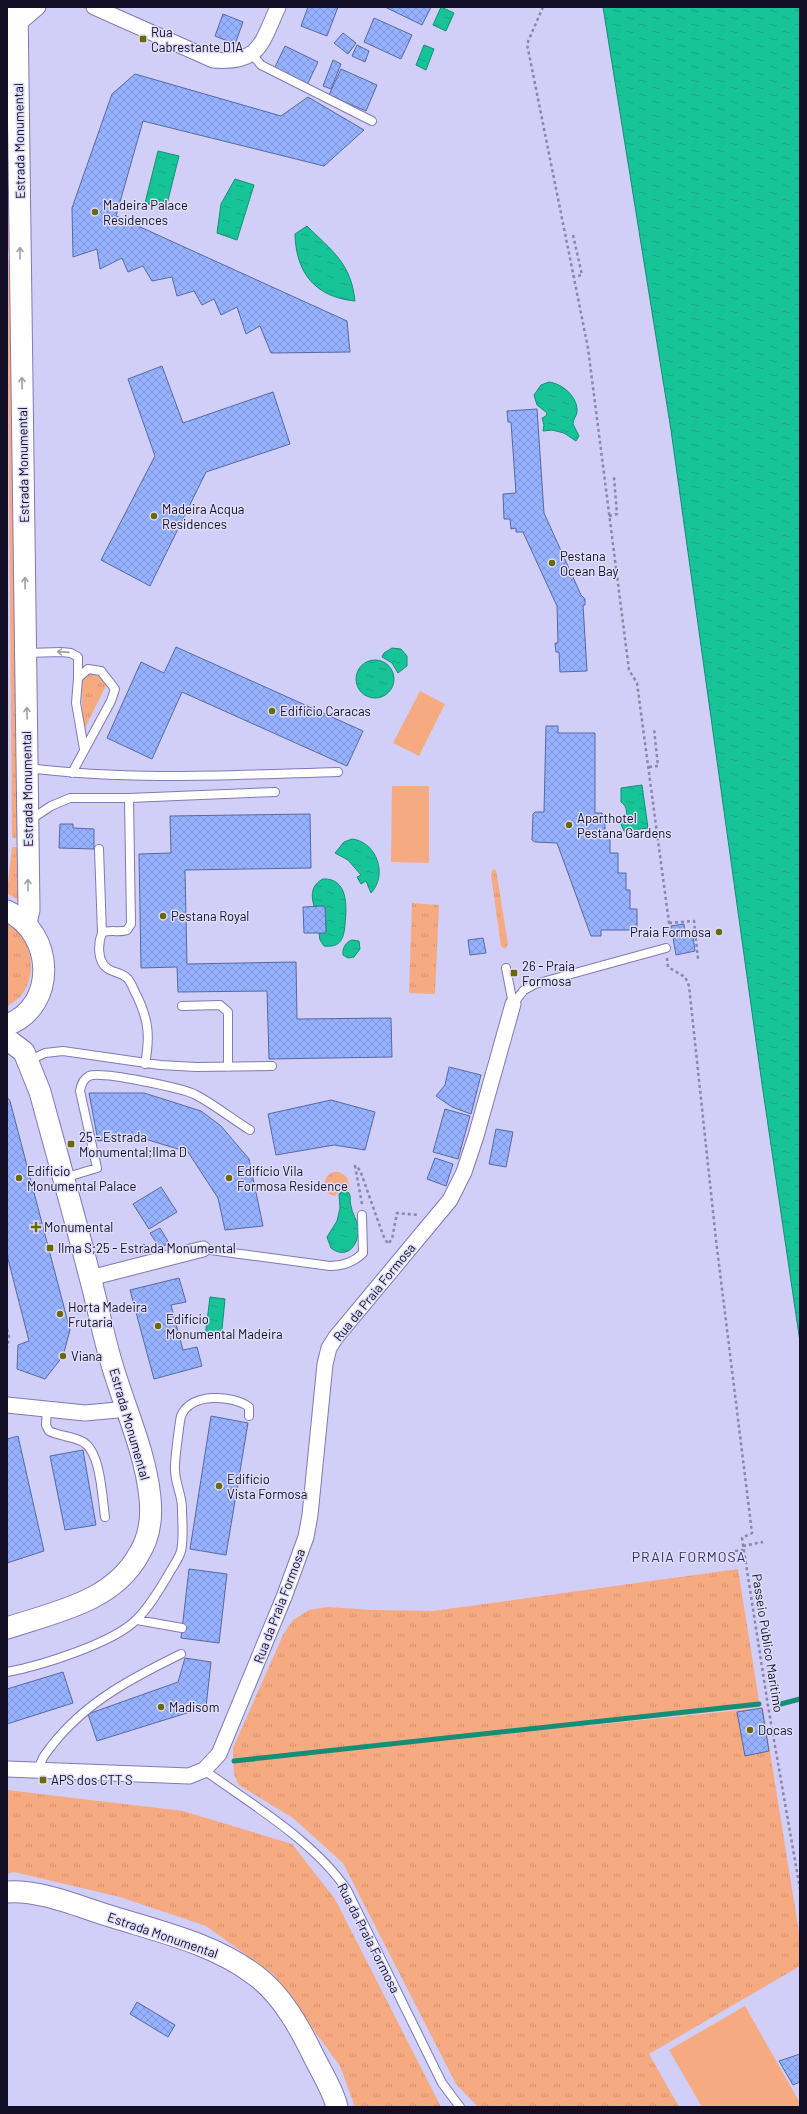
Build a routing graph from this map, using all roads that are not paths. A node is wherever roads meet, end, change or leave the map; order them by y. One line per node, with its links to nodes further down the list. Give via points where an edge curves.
1 (38, 7): 4 (street)
2 (94, 7): 5 (street, via 213,60 233,61)
3 (278, 7): 5 (street, via 263,40)
4 (17, 16): 7 (main road, Estrada Monumental, one-way to 4)
5 (252, 54): 6 (lane, via 261,65)
6 (372, 121)
7 (26, 652): 8 (lane, one-way to 7, via 78,657 71,653); 10 (main road, Estrada Monumental, one-way to 7)
8 (78, 678): 9 (lane, via 76,703); 9 (lane, via 88,669 101,671 115,689)
9 (84, 749): 12 (lane)
10 (27, 768): 12 (lane); 15 (main road, Estrada Monumental)
11 (338, 772): 12 (lane, via 170,777)
12 (72, 773)
13 (275, 792): 14 (lane)
14 (129, 798): 15 (lane, via 70,798 51,806); 19 (lane, via 130,924 127,930 107,931)
15 (27, 822): 18 (main road, Estrada Monumental, one-way to 15, via 29,910)
16 (99, 849): 19 (lane)
17 (7, 911): 18 (main road)
18 (26, 924): 24 (main road, via 39,942 43,953 44,970 35,1001)
19 (102, 934): 27 (lane, via 100,959 107,968 129,980 146,1014 149,1042)
20 (666, 948): 22 (lane, via 535,984 524,990)
21 (506, 968): 22 (lane)
22 (513, 1004): 47 (street, Rua da Praia Formosa, via 476,1136 458,1186 450,1200 352,1316 329,1348 325,1364 306,1537 224,1743 219,1754)
23 (182, 1006): 29 (lane, via 224,1006 228,1012)
24 (15, 1019): 26 (main road, Estrada Monumental)
25 (7, 1040): 26 (main road)
26 (26, 1057): 27 (lane, via 64,1051); 31 (main road, Estrada Monumental, via 40,1092)
27 (145, 1064): 29 (lane)
28 (272, 1066): 29 (lane)
29 (228, 1067)
30 (250, 1130): 31 (lane, via 196,1095 183,1090 104,1075 90,1076 85,1078 80,1091 97,1168)
31 (64, 1178): 34 (main road, Estrada Monumental)
32 (362, 1215): 33 (lane, via 363,1254 340,1266)
33 (203, 1249): 34 (street)
34 (90, 1278): 37 (main road, Estrada Monumental, via 109,1356)
35 (7, 1405): 36 (street)
36 (47, 1408): 37 (street, via 84,1413); 39 (lane, via 46,1425 49,1431 82,1441 92,1449)
37 (128, 1409): 41 (main road, Estrada Monumental, via 144,1464 150,1499 149,1527 140,1553 130,1569 111,1588 70,1608)
38 (250, 1416): 40 (lane, via 249,1407 242,1402 224,1398 196,1402 182,1415 174,1469 182,1506 181,1552 157,1595)
39 (105, 1517)
40 (137, 1620): 42 (lane); 44 (lane, via 102,1642 26,1669)
41 (7, 1628)
42 (182, 1628)
43 (181, 1654): 46 (lane, via 130,1680 80,1714 41,1760)
44 (7, 1672)
45 (7, 1769): 46 (street)
46 (39, 1770): 47 (street, via 184,1776)
47 (204, 1770): 50 (lane, Rua da Praia Formosa, via 308,1846 336,1874 347,1890 442,2083)
48 (7, 1892): 49 (main road, Estrada Monumental, via 34,1894 61,1901 160,1932 214,1951 255,1975 279,1998 306,2040)
49 (336, 2107)
50 (460, 2107)

